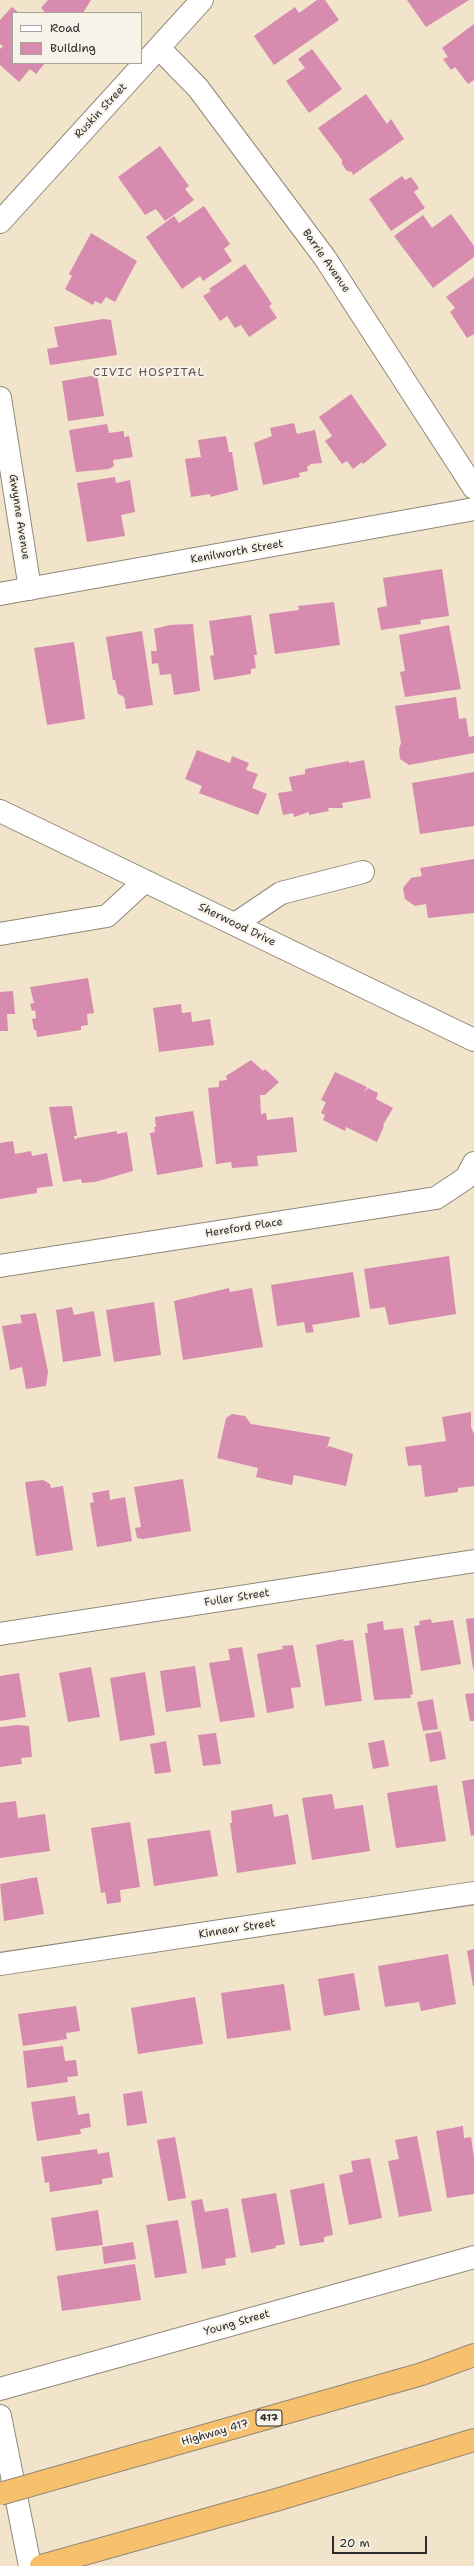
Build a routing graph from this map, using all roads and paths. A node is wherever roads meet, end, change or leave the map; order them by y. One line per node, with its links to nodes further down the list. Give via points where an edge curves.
1 (202, 0): 2 (street, Ruskin Street)
2 (159, 48): 3 (street, Ruskin Street); 5 (street, Barrie Avenue, via 198,88 325,258)
3 (0, 222)
4 (0, 398): 7 (street, Gwynne Avenue)
5 (474, 488)
6 (474, 509): 7 (street, Kenilworth Street)
7 (30, 589): 8 (street, Kenilworth Street)
8 (0, 594)
9 (0, 810): 11 (street, Sherwood Drive)
10 (363, 872): 12 (street, via 281,892)
11 (145, 881): 12 (street, Sherwood Drive); 13 (street, via 107,916)
12 (235, 924): 14 (street, Sherwood Drive)
13 (0, 934)
14 (474, 1040)
15 (474, 1163): 16 (street, Hereford Place, via 466,1178 436,1198)
16 (0, 1266)
17 (474, 1561): 18 (street, Fuller Street)
18 (0, 1634)
19 (474, 1893): 20 (street, Kinnear Street)
20 (0, 1964)
21 (474, 2257): 23 (street, Young Street)
22 (474, 2355): 26 (highway, Highway 417 / 417, bridge, via 422,2374)
23 (0, 2389)
24 (0, 2416): 27 (street)
25 (474, 2440): 28 (highway, via 276,2500)
26 (0, 2494)
27 (30, 2566)
28 (41, 2566)

